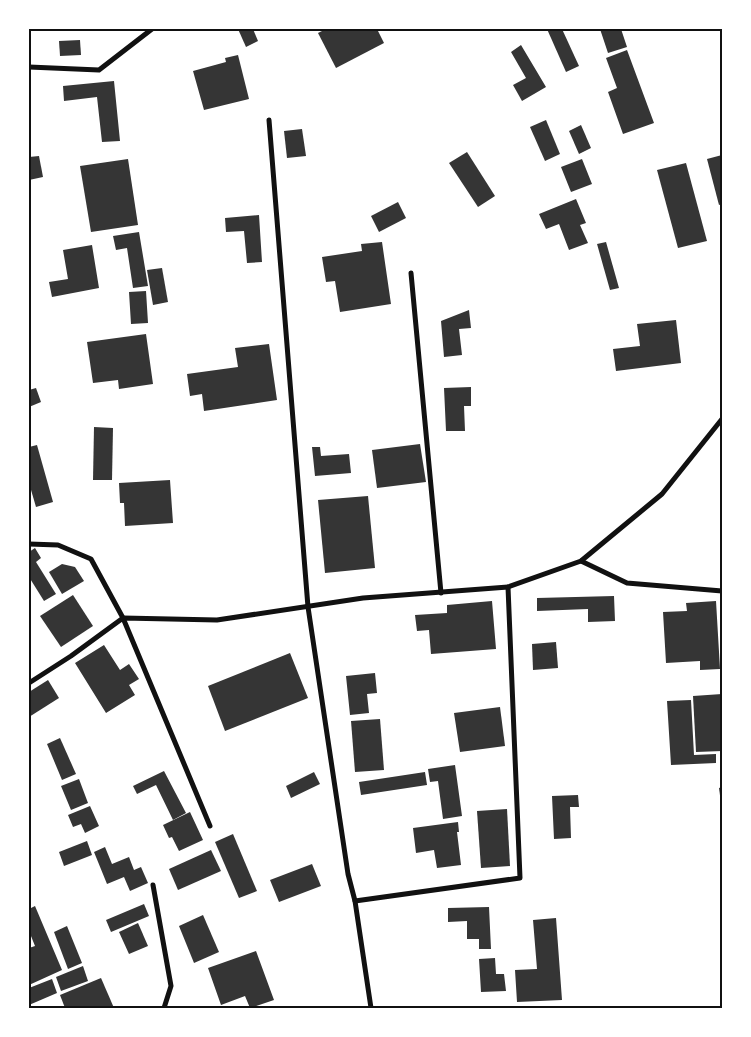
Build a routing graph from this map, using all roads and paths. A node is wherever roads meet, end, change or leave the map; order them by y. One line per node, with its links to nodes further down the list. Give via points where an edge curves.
1 (152, 29): 2 (street, via 99,70)
2 (29, 67)
3 (269, 120): 11 (street)
4 (411, 274): 10 (street)
5 (722, 419): 7 (street, via 662,494)
6 (29, 544): 12 (street, via 58,545 91,559)
7 (581, 561): 8 (street); 9 (street, via 628,583)
8 (508, 587): 10 (street); 16 (street, via 520,878)
9 (722, 591)
10 (441, 592): 11 (street, via 363,598)
11 (308, 607): 12 (street, via 217,620); 16 (street, via 348,874)
12 (123, 618): 13 (street); 14 (street)
13 (29, 683)
14 (210, 826)
15 (153, 885): 17 (street, via 171,986)
16 (355, 901): 18 (street)
17 (164, 1008)
18 (371, 1008)

